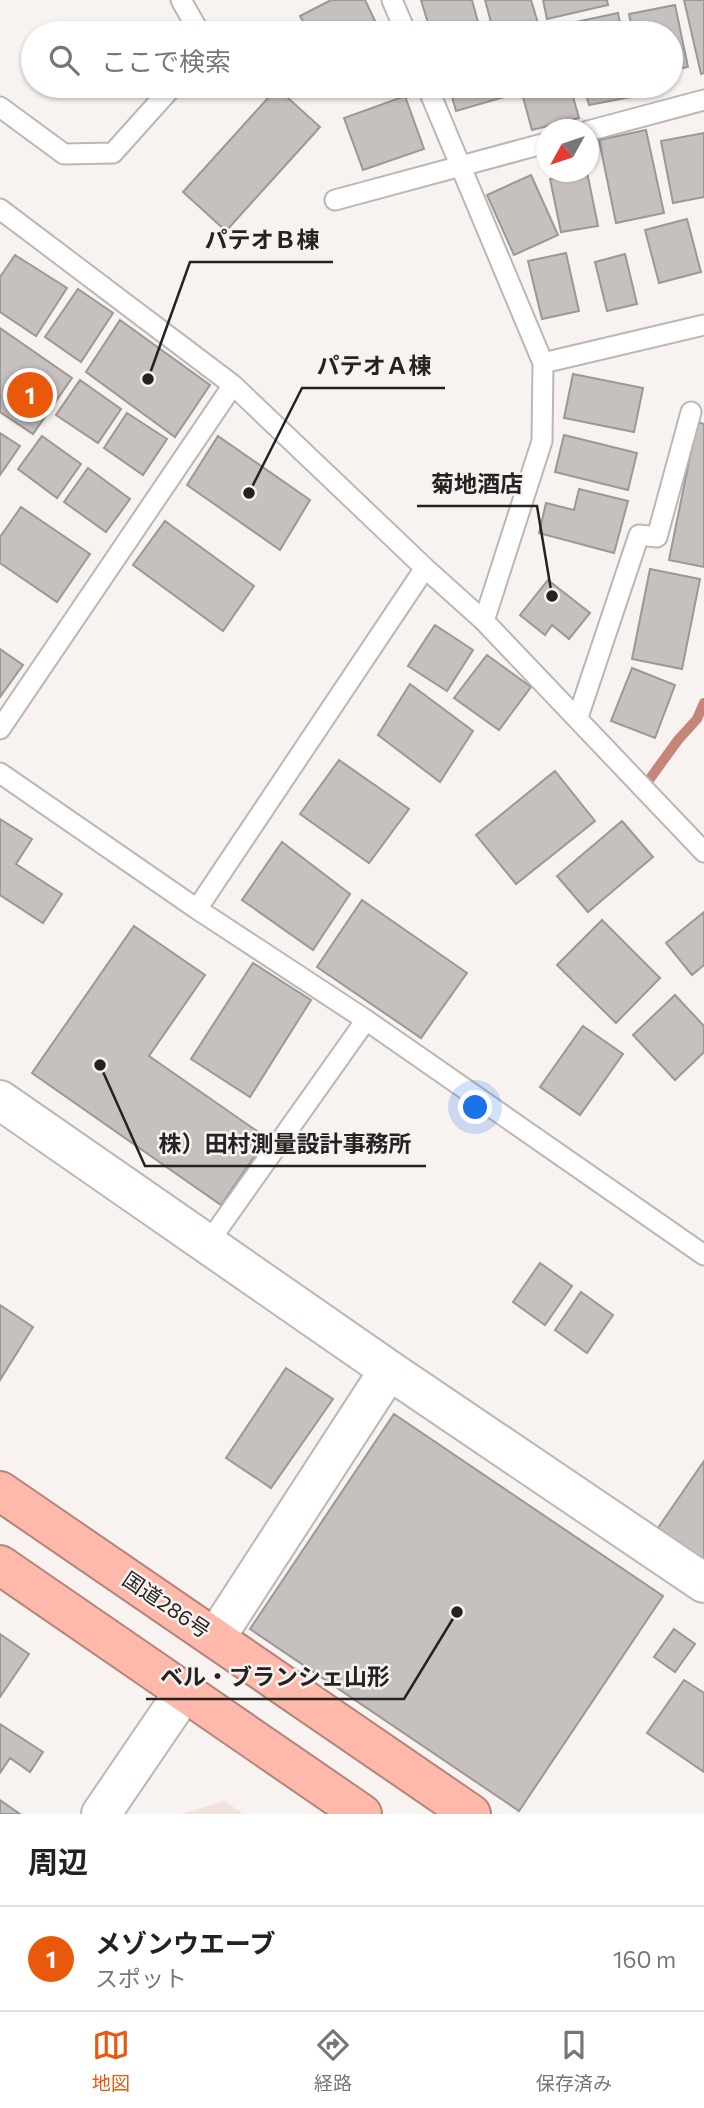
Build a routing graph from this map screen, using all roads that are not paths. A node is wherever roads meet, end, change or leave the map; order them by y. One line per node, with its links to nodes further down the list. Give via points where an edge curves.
1 (181, 0): 3 (lane)
2 (392, 0): 4 (lane)
3 (193, 21)
4 (401, 21)
5 (162, 98): 8 (lane, via 113,153 64,154)
6 (432, 98): 11 (lane)
7 (704, 100): 9 (lane)
8 (0, 107)
9 (599, 128)
10 (536, 146): 11 (lane)
11 (459, 166): 12 (lane); 15 (lane)
12 (335, 200)
13 (0, 209): 16 (lane)
14 (704, 325): 15 (lane)
15 (543, 363): 19 (lane, via 542,441)
16 (233, 385): 18 (lane); 21 (lane)
17 (691, 412): 20 (lane, via 657,537 639,535)
18 (425, 568): 19 (lane); 24 (lane)
19 (484, 621): 20 (lane)
20 (578, 717): 23 (lane)
21 (0, 729)
22 (0, 773): 24 (lane)
23 (704, 852)
24 (197, 909): 25 (lane)
25 (366, 1020): 27 (lane); 28 (lane)
26 (0, 1100): 27 (street)
27 (208, 1243): 29 (street)
28 (704, 1255)
29 (389, 1370): 32 (street); 33 (street)
30 (0, 1491): 33 (highway, 国道286号)
31 (0, 1565): 34 (highway)
32 (704, 1583)
33 (216, 1637): 37 (highway, 国道286号)
34 (184, 1692): 35 (street); 36 (highway)
35 (101, 1814)
36 (362, 1814)
37 (471, 1814)

